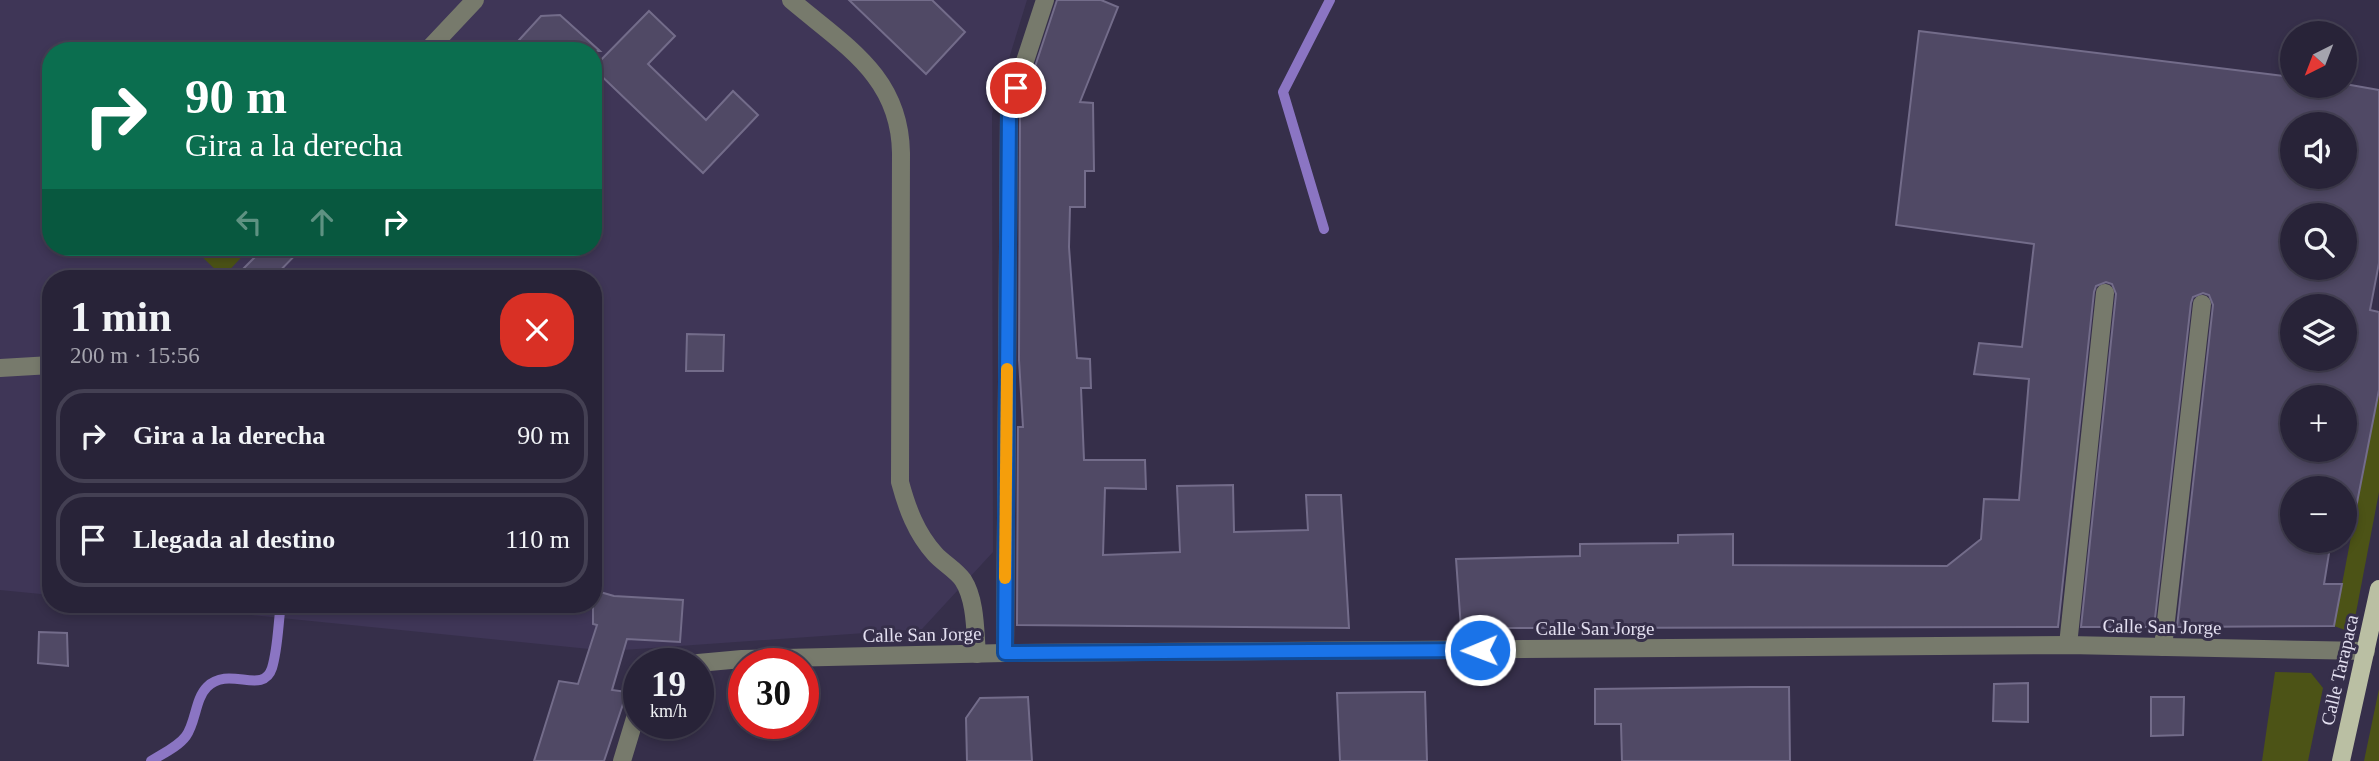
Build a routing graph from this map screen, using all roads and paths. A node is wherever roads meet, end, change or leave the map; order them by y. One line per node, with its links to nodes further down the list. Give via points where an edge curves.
1 (475, 0): 4 (street)
2 (791, 0): 14 (street, via 878,78 897,114 901,153 900,482 919,533 964,581 974,614)
3 (1045, 0): 13 (street, via 1009,110)
4 (436, 42)
5 (2105, 293): 10 (street)
6 (2202, 304): 11 (street)
7 (42, 366): 8 (street)
8 (0, 368)
9 (2379, 589): 12 (main road, Calle Tarapaca)
10 (2068, 645): 11 (street, Calle San Jorge); 13 (street, Calle San Jorge)
11 (2163, 647): 12 (street, Calle San Jorge)
12 (2366, 651): 18 (main road, Calle Tarapaca)
13 (1005, 653): 14 (street, Calle San Jorge)
14 (977, 654): 15 (street, Calle San Jorge)
15 (714, 662)
16 (629, 739): 17 (street)
17 (622, 761)
18 (2341, 761)

